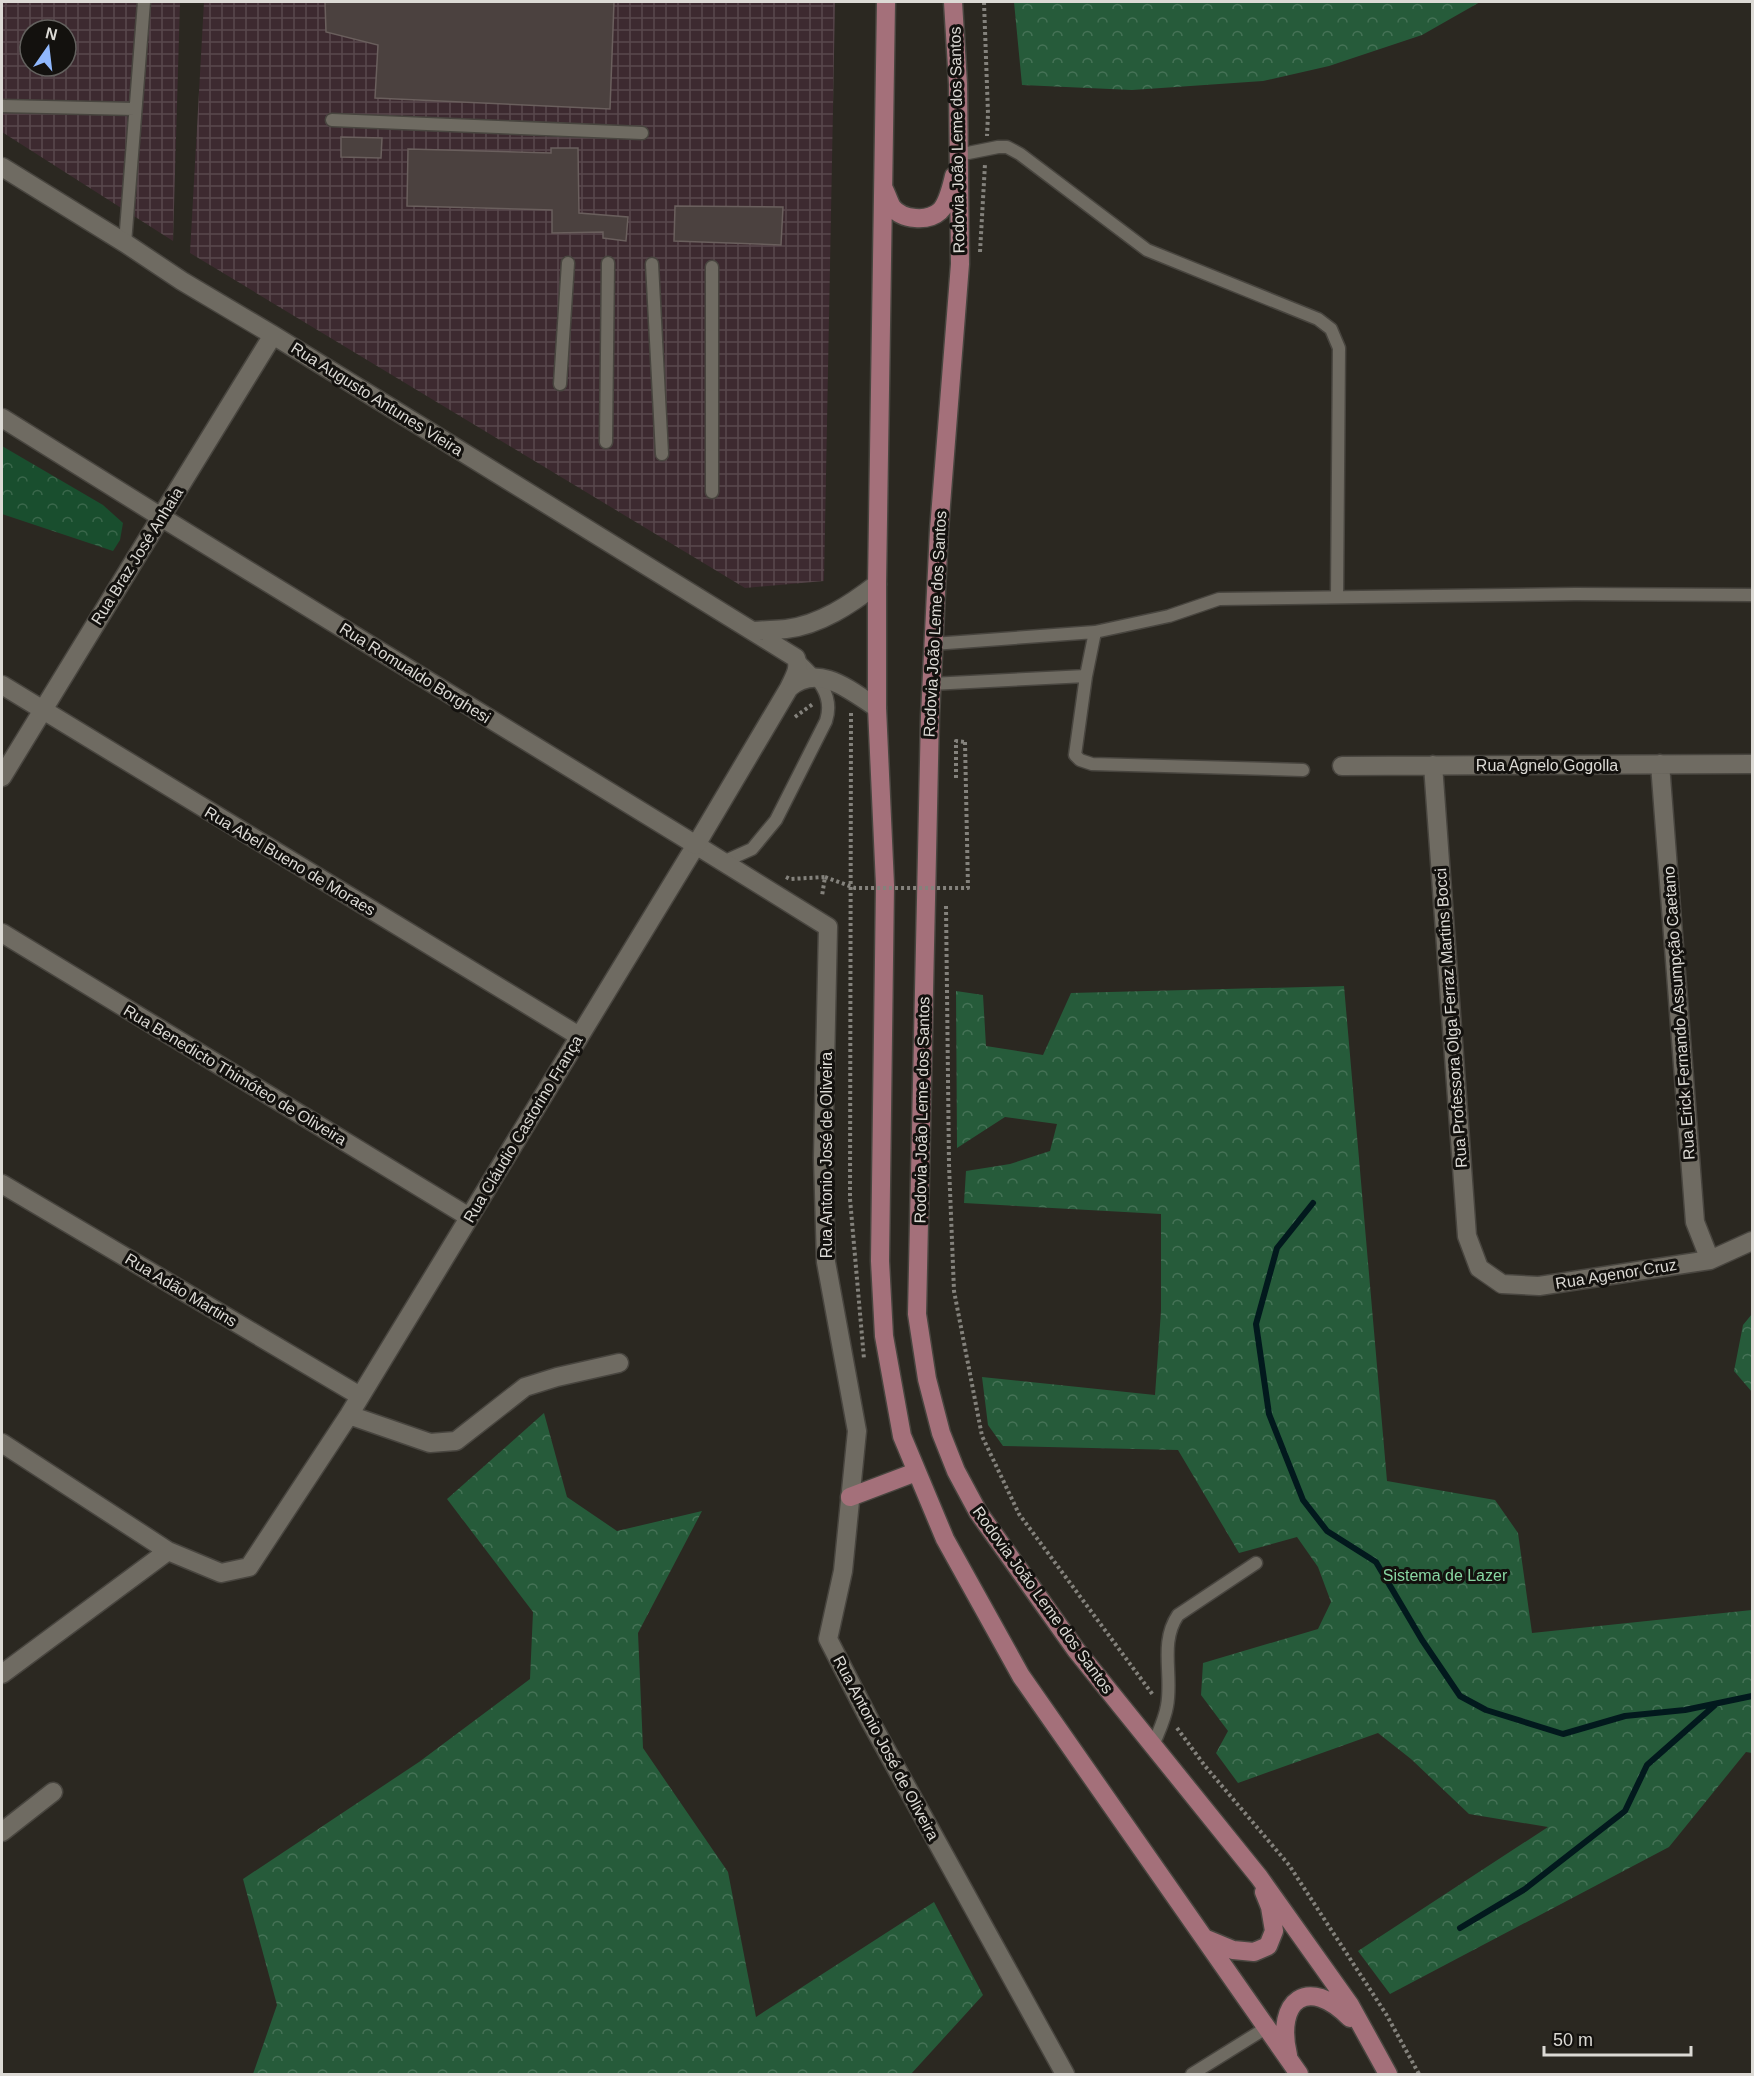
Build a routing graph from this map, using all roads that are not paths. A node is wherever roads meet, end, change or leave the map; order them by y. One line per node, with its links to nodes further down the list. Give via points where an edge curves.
1 (144, 2): 5 (lane)
2 (886, 2): 10 (main road)
3 (953, 2): 8 (main road, Rodovia João Leme dos Santos)
4 (2, 106): 5 (lane)
5 (135, 109): 11 (lane)
6 (332, 120): 7 (lane)
7 (642, 133)
8 (958, 155): 10 (main road, via 948,196 941,210 929,218 908,217 893,208); 25 (lane, via 1007,147 1147,250 1318,319 1331,329 1339,348); 28 (main road, Rodovia João Leme dos Santos, via 960,264)
9 (2, 167): 11 (street, Rua Augusto Antunes Vieira)
10 (884, 188): 23 (main road)
11 (125, 243): 16 (street, Rua Augusto Antunes Vieira, via 182,282)
12 (568, 263): 17 (lane)
13 (608, 263): 19 (lane)
14 (652, 264): 20 (lane)
15 (712, 267): 21 (lane)
16 (273, 335): 22 (street, Rua Braz José Anhaia); 26 (street, Rua Augusto Antunes Vieira)
17 (560, 384)
18 (2, 418): 22 (street, Rua Romualdo Borghesi)
19 (606, 442)
20 (662, 454)
21 (711, 492)
22 (161, 517): 36 (street, Rua Braz José Anhaia); 43 (street, Rua Romualdo Borghesi)
23 (877, 584): 26 (street, via 823,618 788,629); 35 (main road)
24 (1752, 595): 25 (lane)
25 (1336, 597): 27 (lane, via 1219,599 1169,616)
26 (754, 630): 29 (street, Rua Augusto Antunes Vieira)
27 (1095, 632): 28 (lane); 30 (lane)
28 (933, 644): 32 (main road, Rodovia João Leme dos Santos)
29 (796, 658): 31 (lane); 34 (street, Rua Cláudio Castorino França, via 797,673)
30 (1086, 676): 32 (lane); 41 (lane, via 1075,755 1080,760 1092,764)
31 (824, 678): 34 (street, via 809,676); 35 (street); 44 (lane, via 830,708 826,721 776,820 752,849)
32 (932, 684): 62 (main road, Rodovia João Leme dos Santos, via 917,1314 927,1379 941,1433 978,1512 1076,1650)
33 (2, 685): 36 (street, Rua Abel Bueno de Moraes)
34 (789, 687): 43 (street, Rua Cláudio Castorino França)
35 (877, 708): 57 (main road, via 885,885 879,1261 884,1336 902,1436)
36 (43, 710): 42 (street, Rua Braz José Anhaia); 47 (street, Rua Abel Bueno de Moraes)
37 (1660, 764): 38 (street, Rua Agnelo Gogolla); 39 (street, Rua Agnelo Gogolla); 51 (street, Rua Erick Fernando Assumpção Caetano, via 1695,1222)
38 (1752, 764)
39 (1433, 765): 40 (street, Rua Agnelo Gogolla); 52 (street, Rua Professora Olga Ferraz Martins Bocci, via 1467,1236)
40 (1342, 766)
41 (1303, 770)
42 (2, 777)
43 (696, 845): 44 (street, Rua Romualdo Borghesi); 47 (street, Rua Cláudio Castorino França)
44 (723, 862): 45 (street, Rua Romualdo Borghesi)
45 (828, 927): 58 (street, Rua Antonio José de Oliveira, via 823,1158 826,1250 857,1431)
46 (2, 933): 49 (street, Rua Benedicto Thimóteo de Oliveira)
47 (579, 1036): 49 (street, Rua Cláudio Castorino França)
48 (2, 1184): 54 (street, Rua Adão Martins)
49 (469, 1217): 54 (street, Rua Cláudio Castorino França)
50 (1752, 1240): 51 (street, Rua Agenor Cruz)
51 (1710, 1260): 52 (street, Rua Agenor Cruz, via 1539,1286 1502,1284)
52 (1479, 1268)
53 (620, 1363): 55 (street, via 525,1387 456,1441 430,1443)
54 (360, 1396): 55 (street, Rua Cláudio Castorino França)
55 (349, 1415): 59 (street, Rua Cláudio Castorino França, via 249,1567 221,1573)
56 (2, 1443): 59 (street)
57 (916, 1472): 58 (main road); 66 (main road, via 945,1539 1021,1676)
58 (850, 1497): 70 (street, Rua Antonio José de Oliveira, via 843,1571 828,1639)
59 (168, 1551): 61 (street)
60 (1256, 1563): 62 (lane, via 1178,1615 1170,1627 1167,1706)
61 (2, 1674)
62 (1154, 1746): 65 (main road, Rodovia João Leme dos Santos)
63 (53, 1792): 64 (street)
64 (2, 1832)
65 (1259, 1877): 66 (main road, via 1274,1931 1268,1946 1254,1952 1233,1950); 68 (main road, Rodovia João Leme dos Santos)
66 (1204, 1938): 67 (main road)
67 (1266, 2028): 69 (main road); 71 (lane)
68 (1366, 2034): 69 (main road, via 1333,2002 1317,1995 1298,2000 1285,2020 1284,2037); 72 (main road, Rodovia João Leme dos Santos)
69 (1294, 2068)
70 (1065, 2074)
71 (1192, 2074)
72 (1388, 2074)

